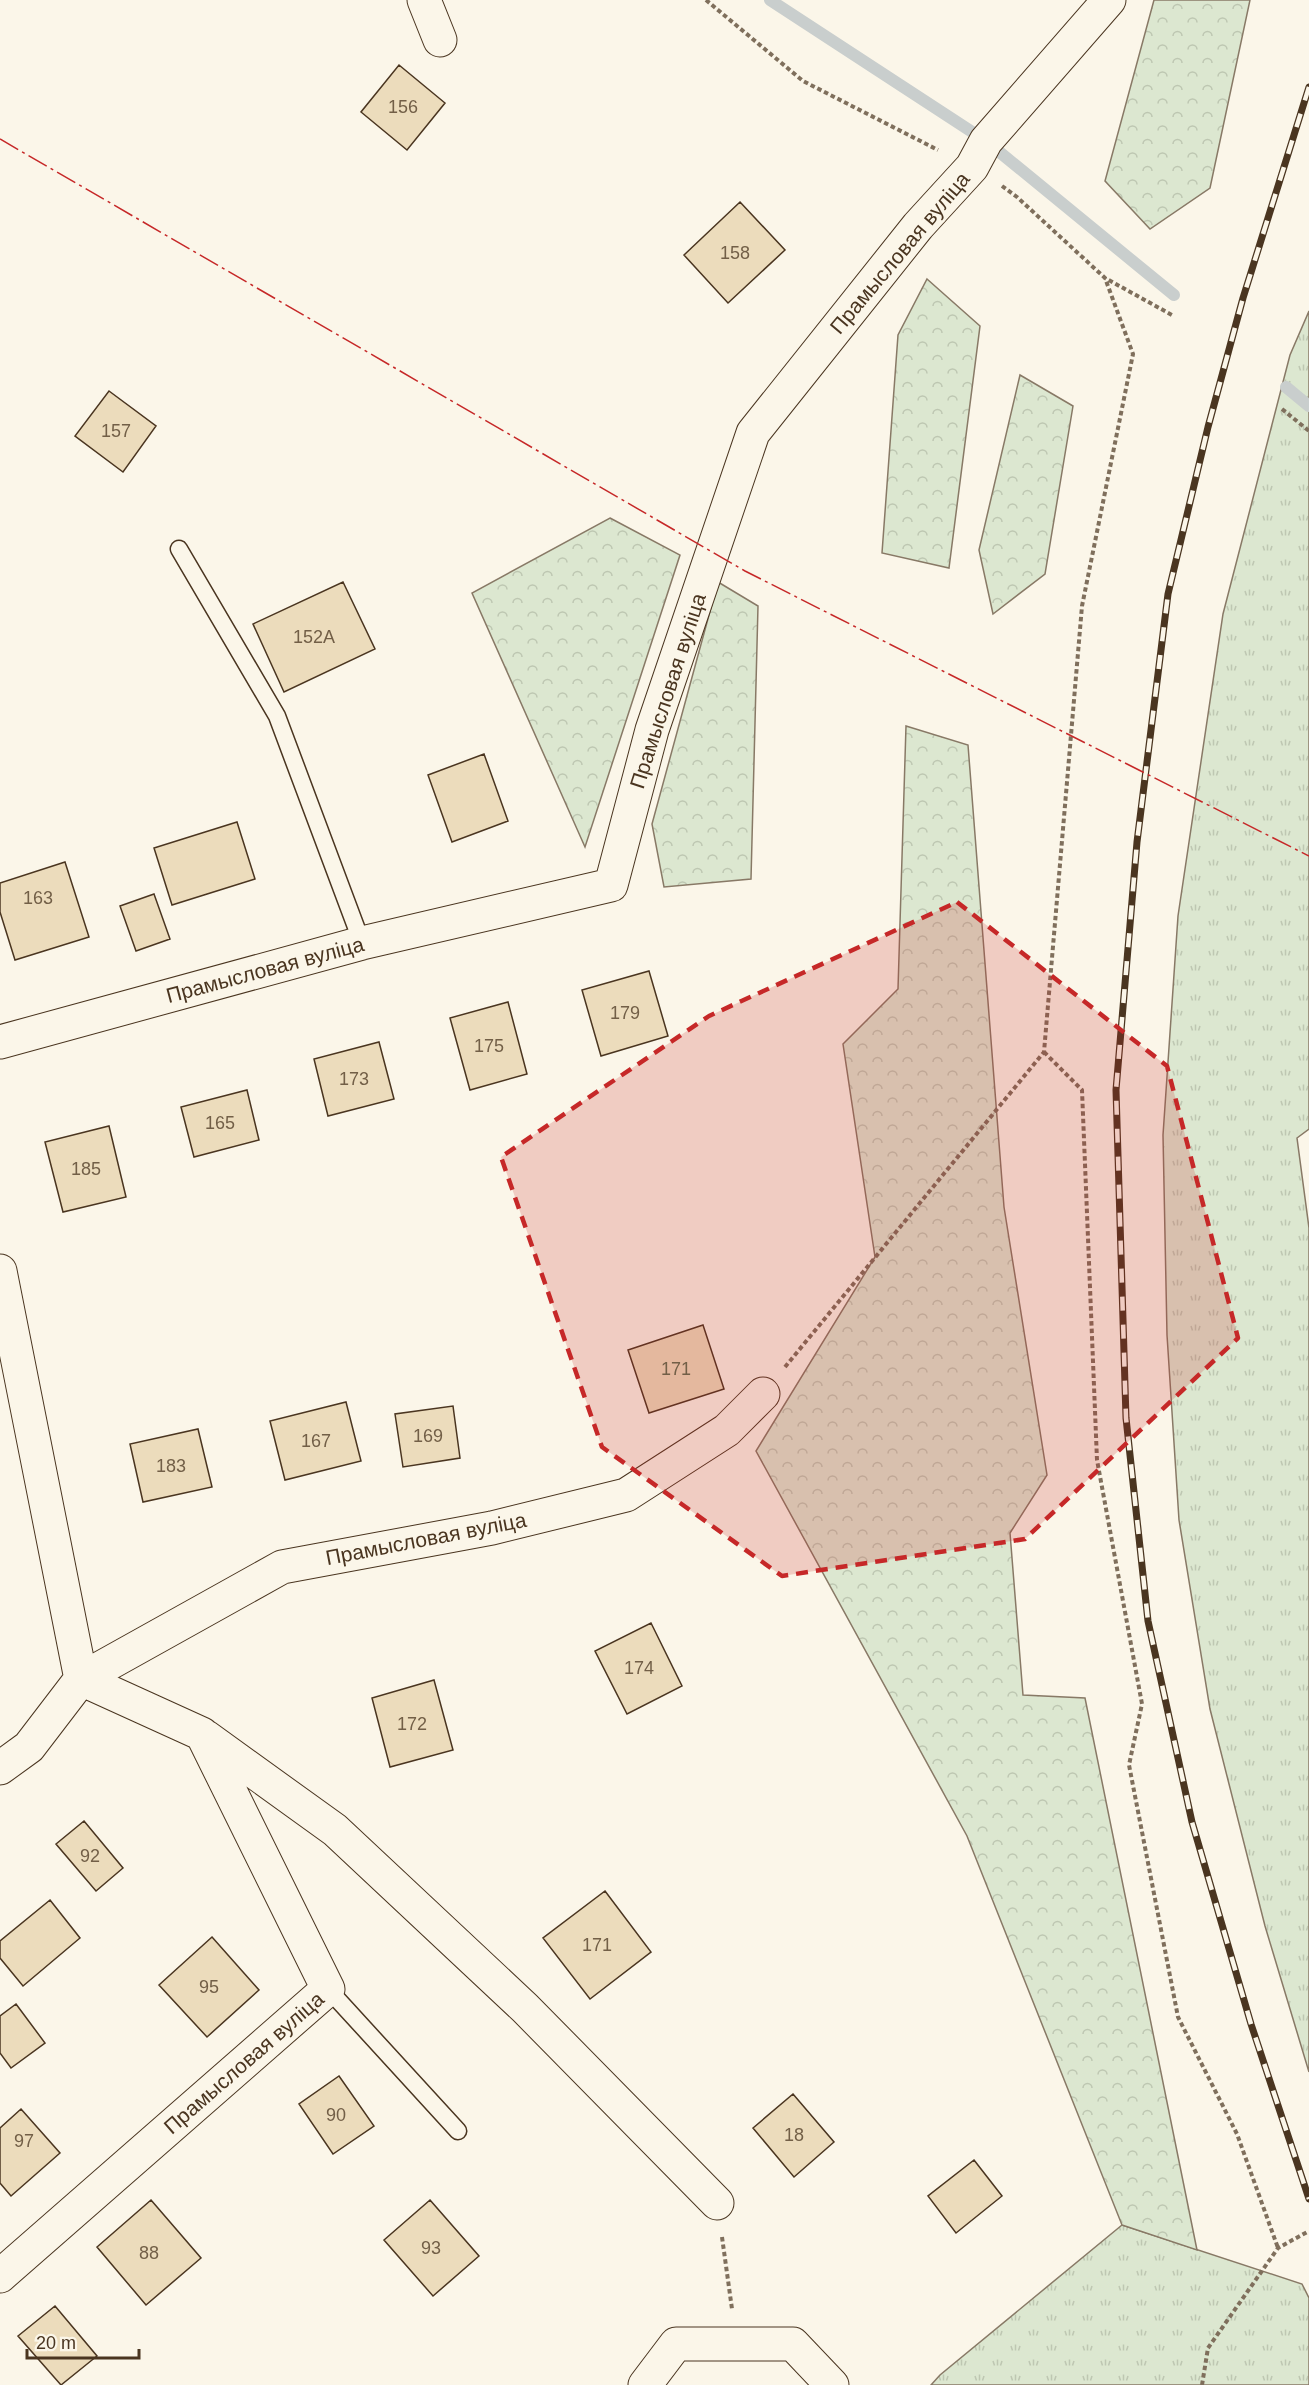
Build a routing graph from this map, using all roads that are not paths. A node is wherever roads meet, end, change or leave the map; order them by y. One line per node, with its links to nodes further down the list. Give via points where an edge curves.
1 (424, 0): 3 (street)
2 (1109, 0): 5 (street, Прамысловая вуліца, via 986,141 972,167 918,226 753,433 652,730 611,885)
3 (440, 40)
4 (179, 549): 5 (lane, via 277,716)
5 (362, 943): 6 (street, Прамысловая вуліца)
6 (0, 1042)
7 (0, 1271): 9 (street)
8 (764, 1394): 9 (street, Прамысловая вуліца, via 727,1430 626,1495 492,1528 282,1567)
9 (81, 1679): 10 (street); 11 (street, Прамысловая вуліца, via 29,1747)
10 (202, 1734): 12 (street, Прамысловая вуліца); 14 (street, via 335,1830 525,2008)
11 (0, 1768)
12 (328, 1989): 13 (lane); 15 (street, Прамысловая вуліца)
13 (458, 2131)
14 (717, 2203)
15 (0, 2276)
16 (645, 2385): 17 (street, via 676,2344 794,2344)
17 (832, 2385)

